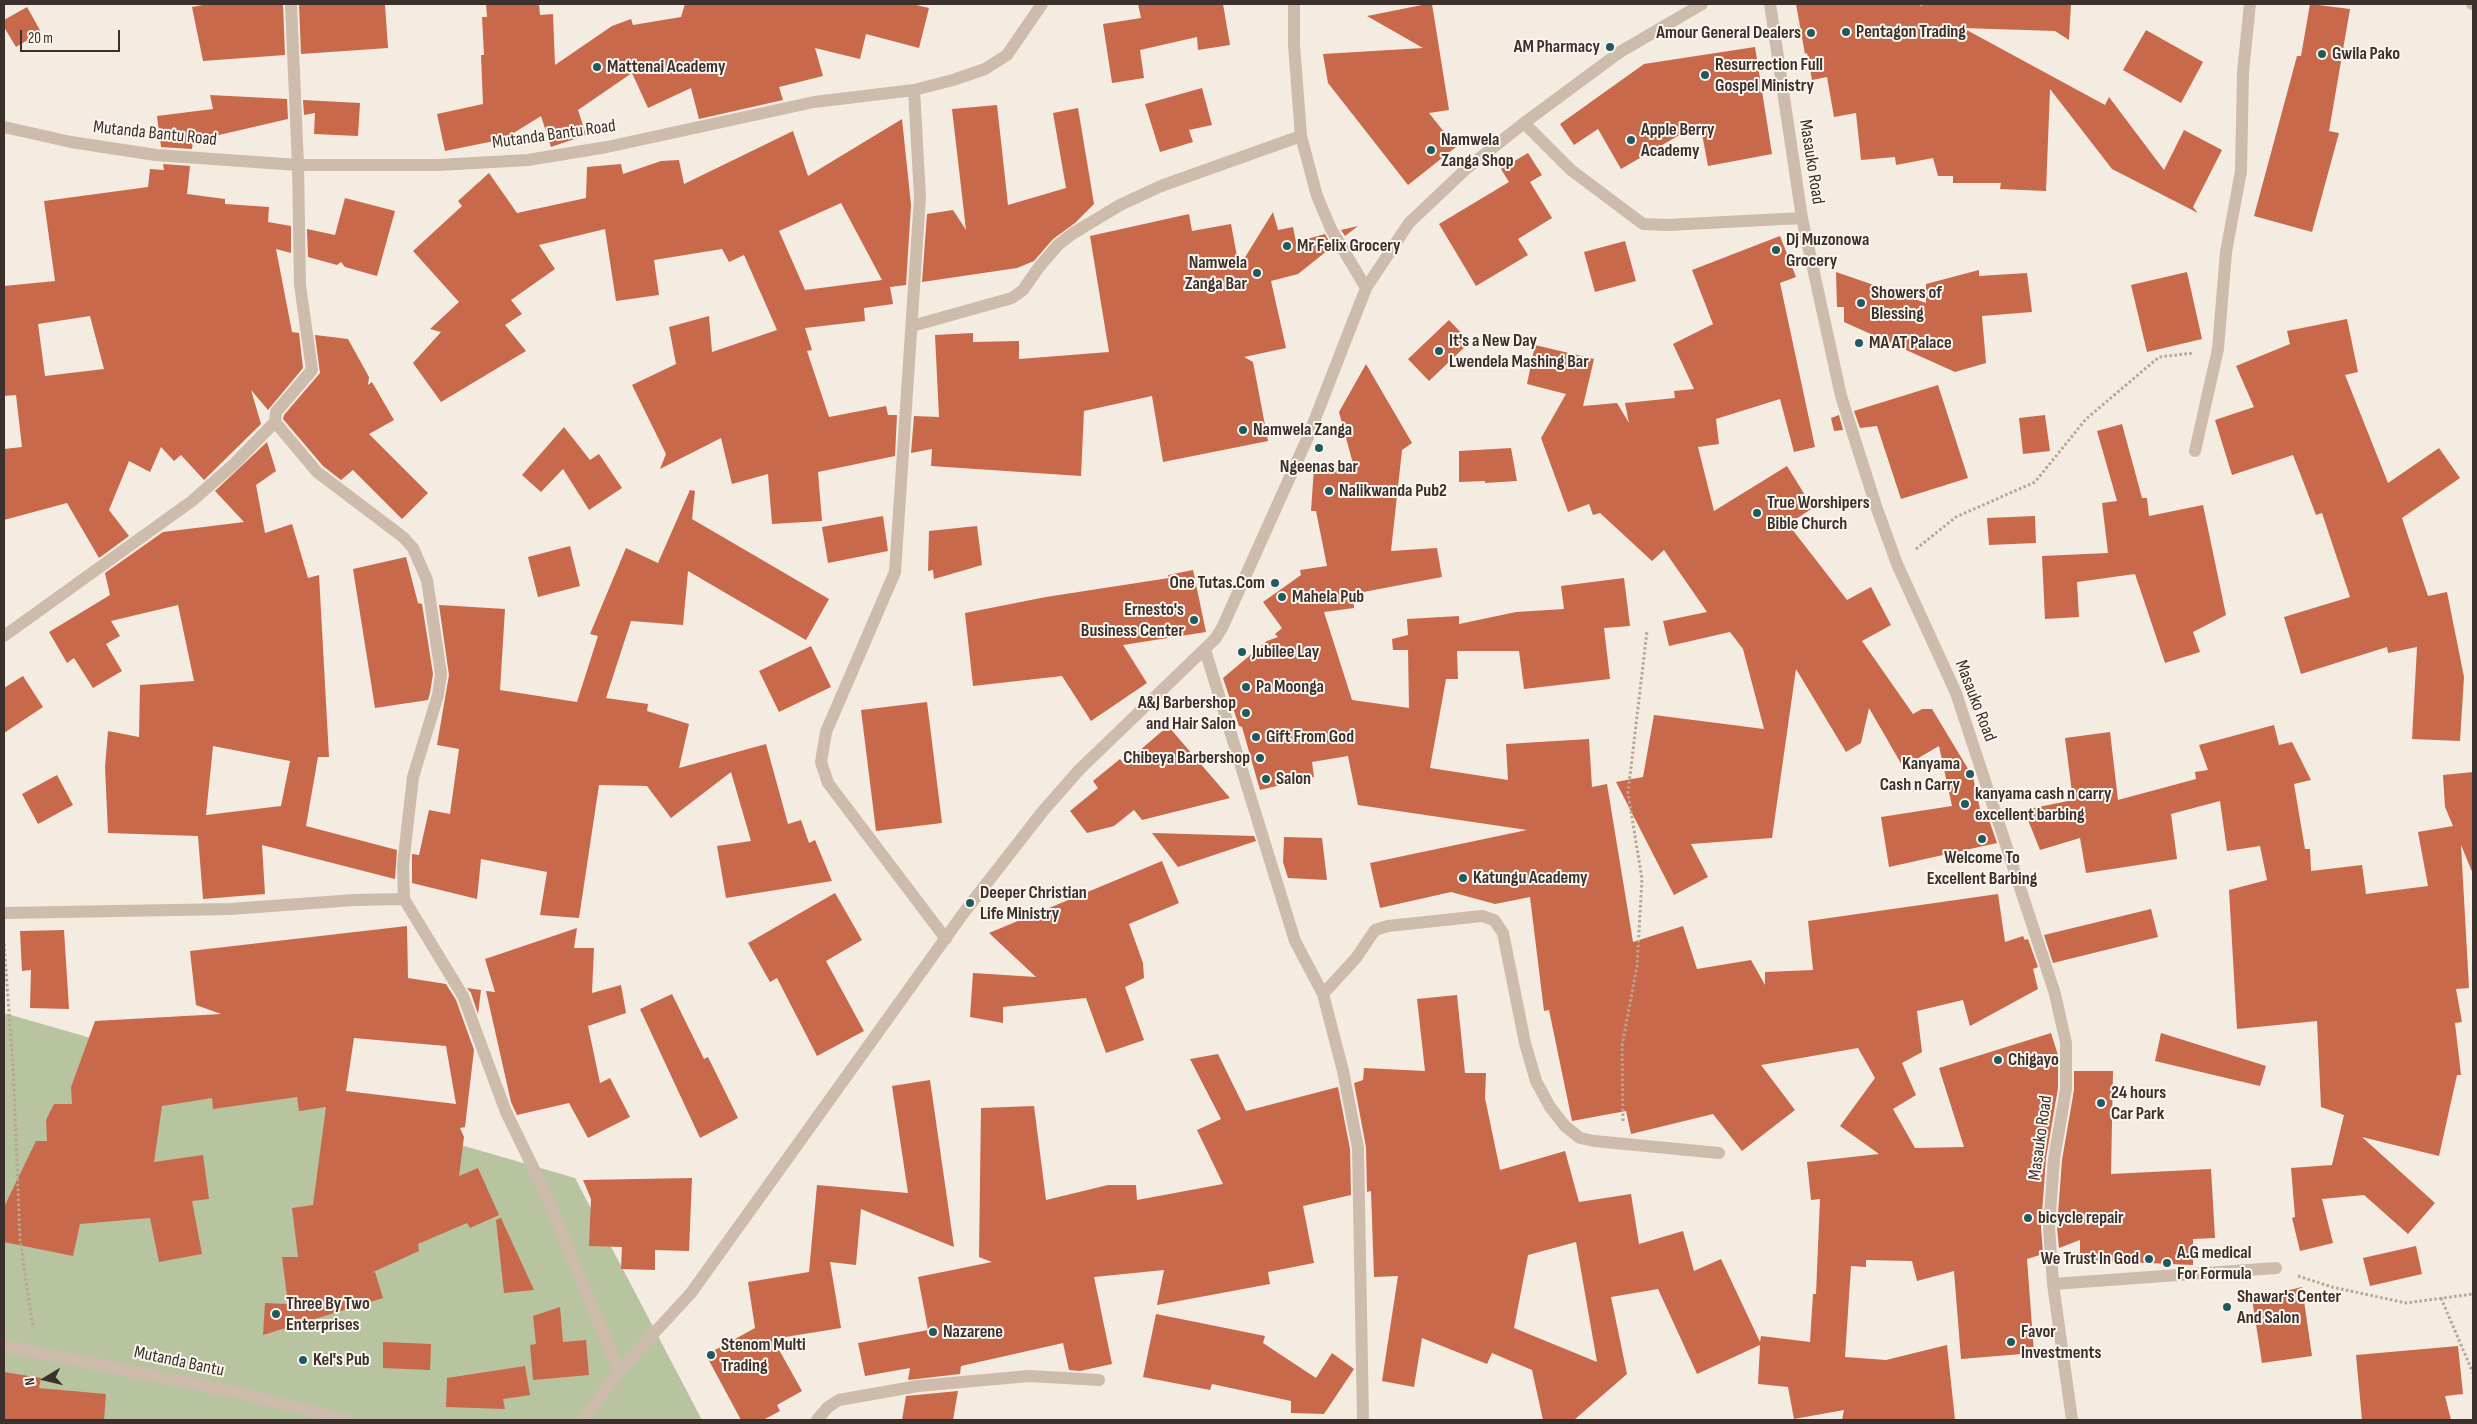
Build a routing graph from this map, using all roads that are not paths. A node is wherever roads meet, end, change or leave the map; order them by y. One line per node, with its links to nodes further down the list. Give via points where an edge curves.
1 (291, 4): 11 (street)
2 (1042, 4): 7 (street, Mutanda Bantu Road, via 1007,55 984,69)
3 (1294, 4): 10 (street)
4 (1702, 4): 8 (street, via 1620,52)
5 (1770, 4): 12 (street, Masauko Road)
6 (2250, 4): 16 (street, via 2243,72 2241,171 2226,252 2218,350)
7 (914, 90): 11 (street, Mutanda Bantu Road, via 814,102 607,147 528,160 438,165); 14 (street, via 920,197)
8 (1524, 123): 12 (street, via 1571,170 1643,224); 13 (street, via 1466,169 1409,222)
9 (4, 127): 11 (street, Mutanda Bantu Road, via 71,142 156,155)
10 (1301, 136): 13 (street, via 1331,230); 14 (street, via 1161,186 1120,205 1065,240 1039,266 1023,290 1012,298)
11 (298, 165): 15 (street, via 300,285 312,370 276,412)
12 (1802, 218): 25 (street, Masauko Road, via 1841,396 1876,506 1897,564 1956,693 2055,994 2066,1043 2066,1089 2054,1159 2049,1227)
13 (1366, 288): 18 (street, via 1308,436 1222,628)
14 (912, 326): 21 (street, via 895,572 826,732 821,762 828,783)
15 (275, 422): 17 (street, via 192,501); 19 (street, via 317,472 414,548 428,580 441,674 413,777 402,865)
16 (2196, 451)
17 (4, 636)
18 (1206, 650): 21 (street, via 1079,770 1043,811); 22 (street, via 1295,940)
19 (404, 900): 20 (street, via 354,900 230,909); 27 (street, via 463,996 506,1112 544,1190)
20 (4, 913)
21 (946, 939): 27 (street, via 691,1293)
22 (1323, 994): 23 (street, via 1356,958 1375,930 1482,916 1494,920 1503,933 1524,1043 1536,1081 1564,1126 1580,1138); 32 (street, via 1358,1148)
23 (1719, 1153)
24 (2276, 1268): 25 (street)
25 (2053, 1284): 33 (street, Masauko Road)
26 (4, 1346): 29 (street, Mutanda Bantu, via 235,1392)
27 (619, 1371): 30 (street)
28 (1099, 1380): 31 (street, via 1029,1376 918,1386 839,1400)
29 (346, 1420)
30 (582, 1420)
31 (817, 1420)
32 (1364, 1420)
33 (2072, 1420)

